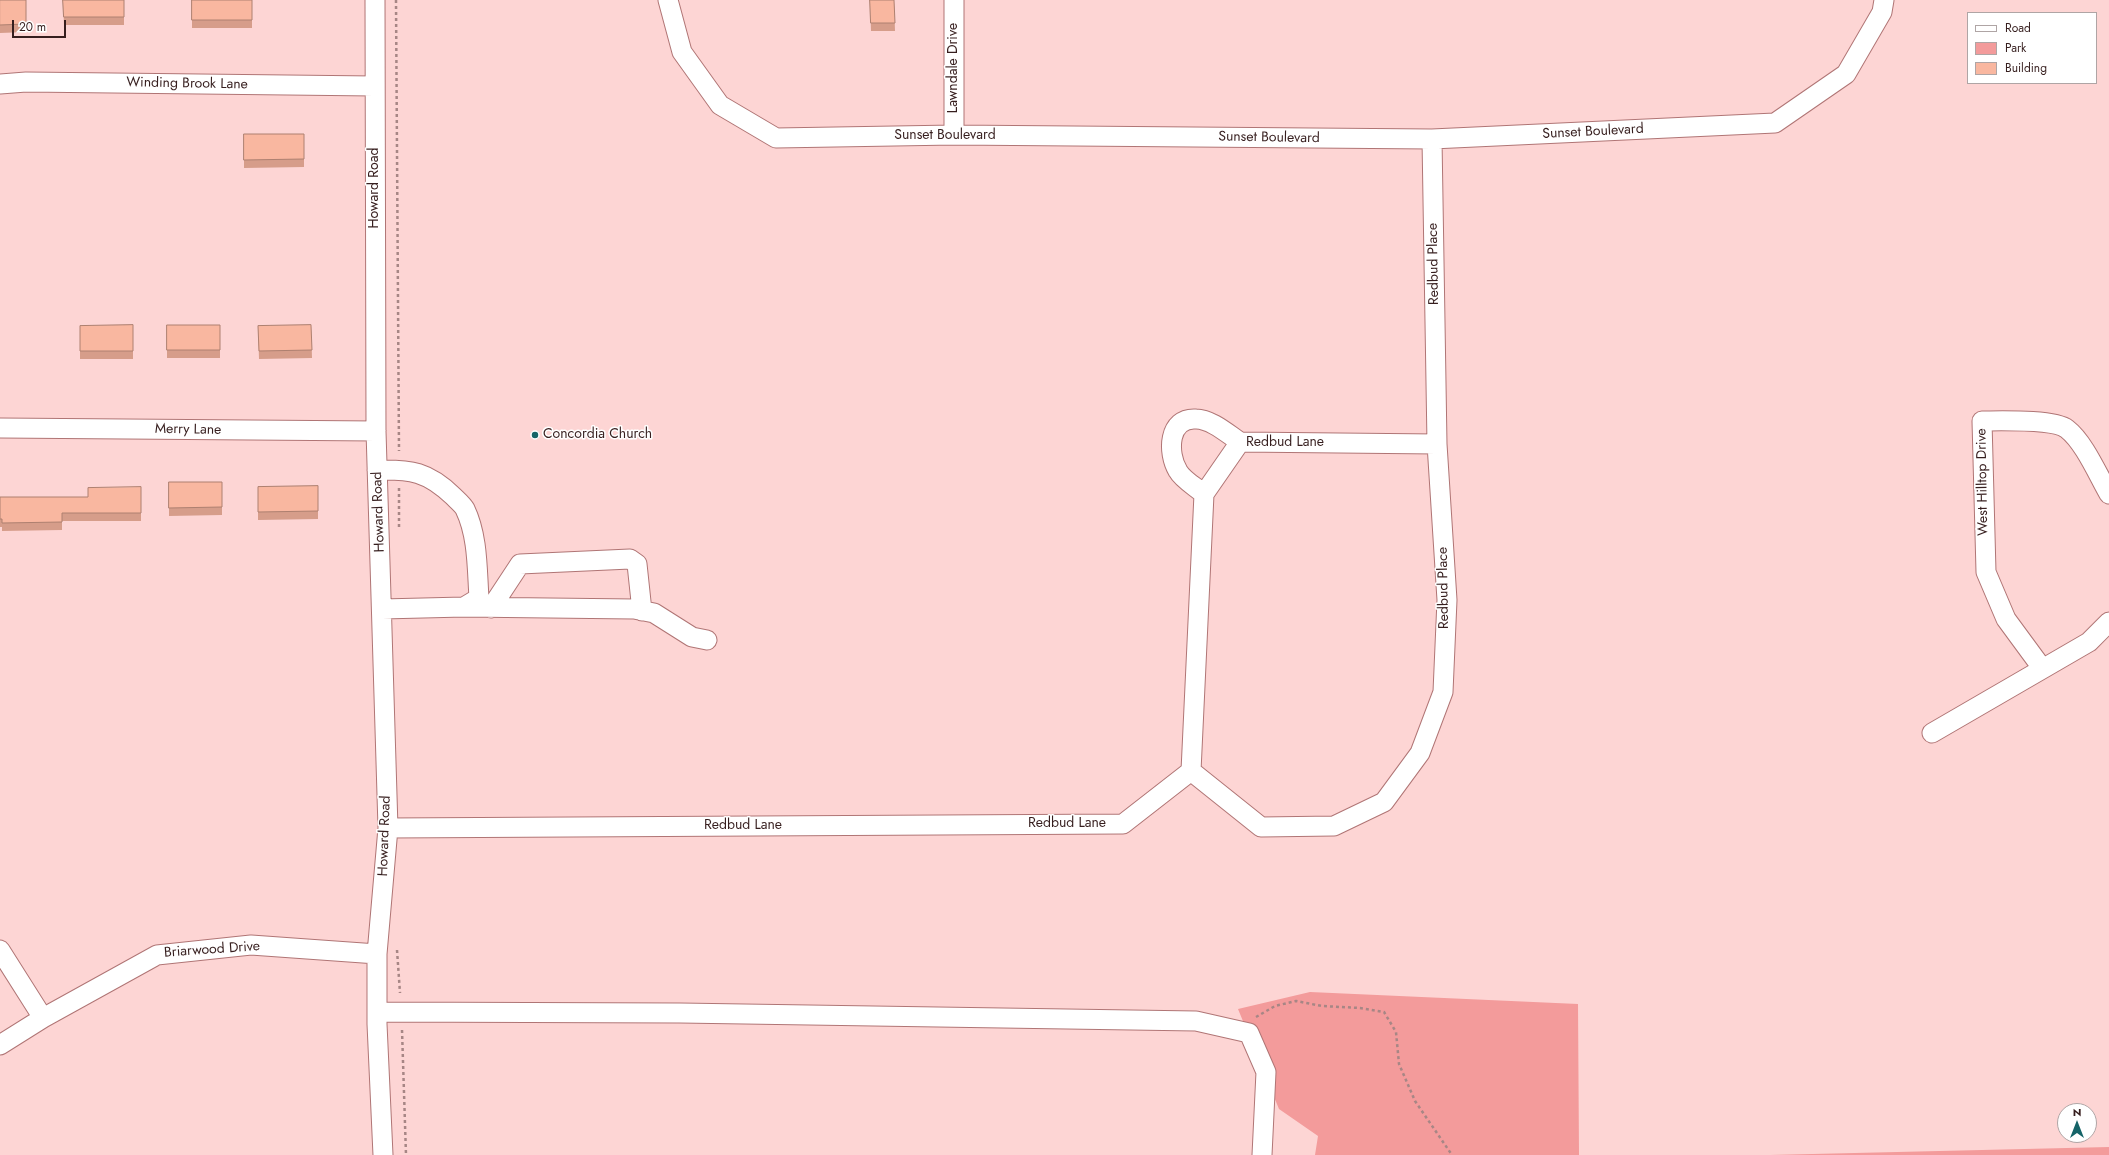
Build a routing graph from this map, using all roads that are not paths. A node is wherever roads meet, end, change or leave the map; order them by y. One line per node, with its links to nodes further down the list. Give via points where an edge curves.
1 (375, 0): 6 (street, Howard Road)
2 (668, 0): 7 (street, Sunset Boulevard, via 682,52 720,105 776,138)
3 (954, 0): 7 (street, Lawndale Drive)
4 (1884, 0): 8 (street, Sunset Boulevard, via 1882,12 1846,74 1775,123)
5 (0, 84): 6 (street, Winding Brook Lane, via 26,82)
6 (374, 86): 10 (street, Howard Road)
7 (954, 135): 8 (street, Sunset Boulevard)
8 (1432, 139): 12 (street, Redbud Place)
9 (0, 428): 10 (street, Merry Lane)
10 (376, 431): 13 (street, Howard Road)
11 (1240, 442): 12 (street, Redbud Lane); 14 (street, Redbud Lane); 14 (street, via 1215,426 1197,419 1185,420 1174,431 1170,446 1178,472)
12 (1437, 444): 24 (street, Redbud Place, via 1447,600 1443,692 1420,754 1384,802 1334,826 1261,827)
13 (377, 470): 16 (street, via 399,469 418,472 443,486 465,508 474,539 479,598); 18 (street, Howard Road)
14 (1204, 494): 24 (street)
15 (2109, 494): 22 (street, West Hilltop Drive, via 2075,437 2066,428 2054,423 1982,421 1986,572 2006,619)
16 (464, 607): 17 (street); 18 (street)
17 (491, 608): 19 (street); 19 (street, via 520,564 630,559 637,564)
18 (382, 609): 25 (street, Howard Road)
19 (642, 611): 21 (street, via 654,613 692,637)
20 (2109, 622): 22 (street, via 2089,642)
21 (707, 640)
22 (2042, 668): 23 (street)
23 (1932, 733)
24 (1191, 771): 25 (street, Redbud Lane, via 1123,824)
25 (388, 828): 27 (street, Howard Road)
26 (0, 950): 28 (street)
27 (377, 954): 28 (street, Briarwood Drive, via 251,945 157,955); 29 (street, Howard Road)
28 (43, 1018): 30 (street, Briarwood Drive)
29 (377, 1018): 31 (street, Howard Road); 32 (street, via 665,1013 1196,1021 1249,1033 1266,1072)
30 (0, 1045)
31 (383, 1155)
32 (1262, 1155)

